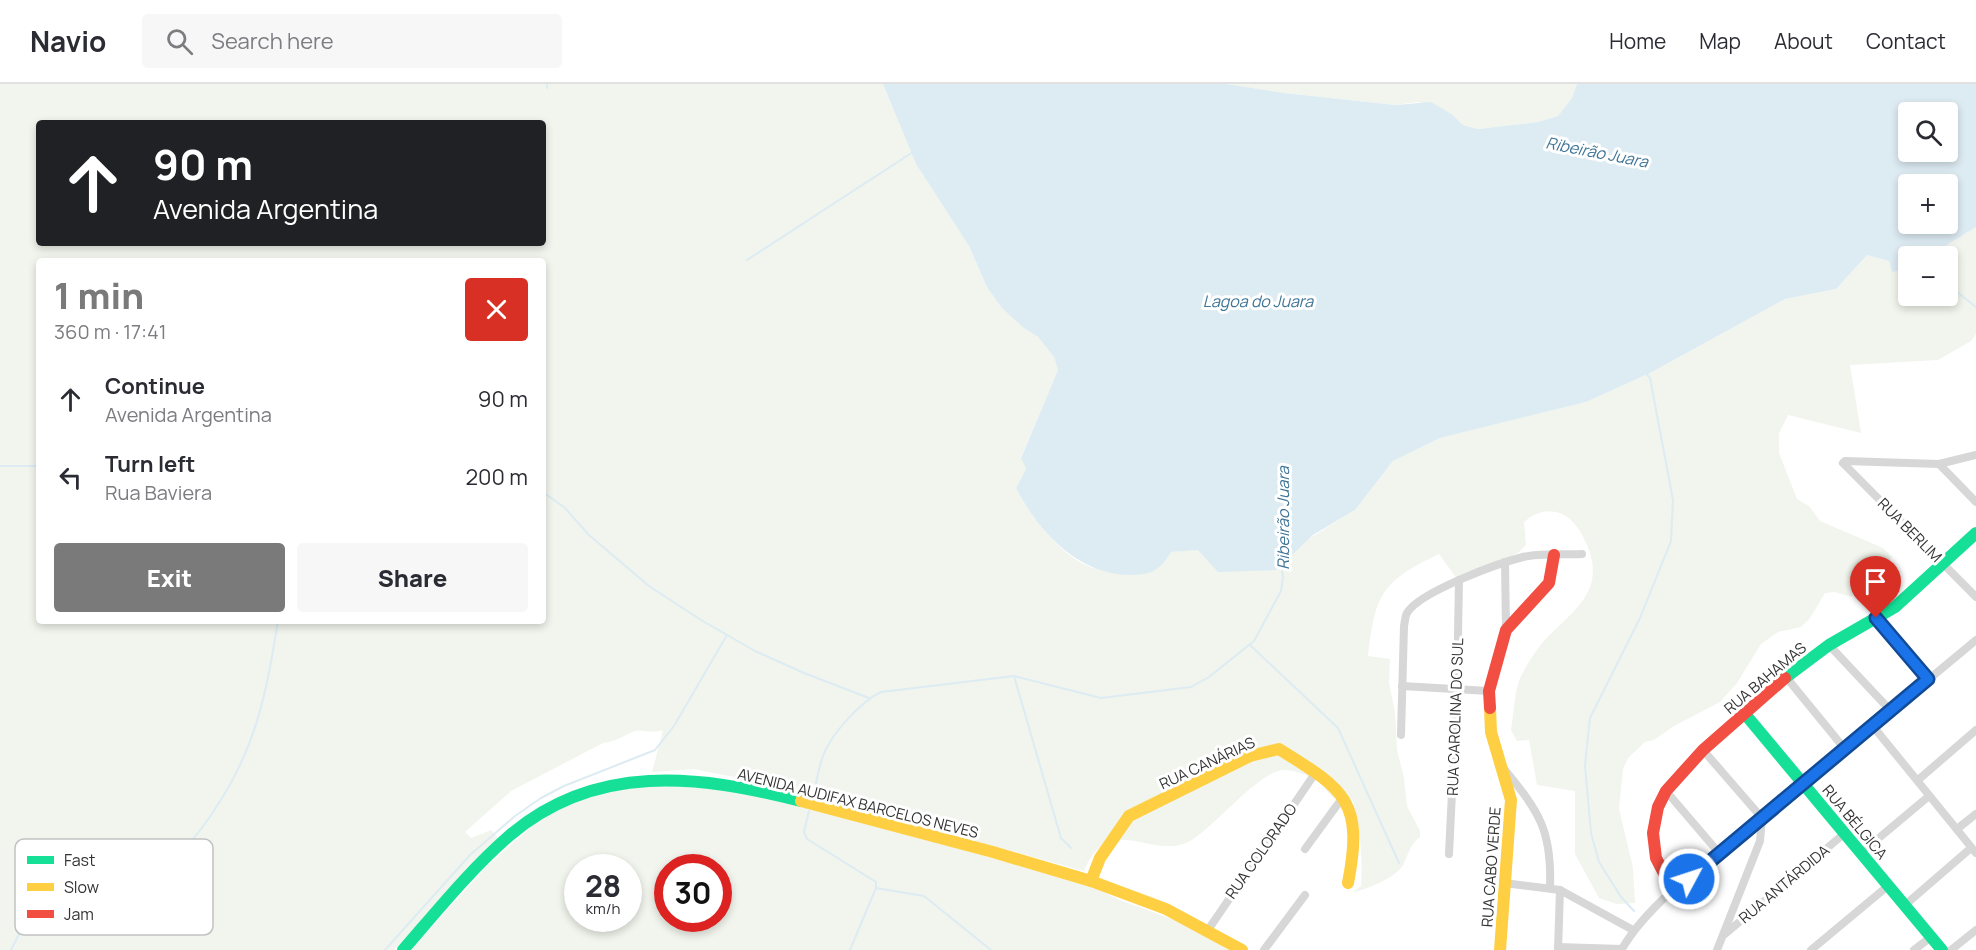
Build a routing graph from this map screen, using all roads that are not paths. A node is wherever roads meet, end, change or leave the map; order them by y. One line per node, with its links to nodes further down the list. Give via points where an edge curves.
1 (1976, 454): 2 (street)
2 (1939, 464): 3 (street); 8 (street, RUA BERLIM, via 1843,463)
3 (1976, 502)
4 (1976, 533): 8 (street, RUA BAHAMAS)
5 (1582, 554): 6 (street)
6 (1554, 555): 7 (street); 12 (street, RUA CABO VERDE, via 1549,583)
7 (1505, 562): 9 (street); 12 (street)
8 (1943, 563): 10 (street, RUA BERLIM); 11 (street, RUA BAHAMAS, via 1895,607)
9 (1459, 580): 17 (street, via 1421,600 1407,613); 18 (street, RUA CAROLINA DO SUL)
10 (1976, 597)
11 (1876, 618): 14 (street, RUA BAHAMAS); 16 (street)
12 (1506, 630): 19 (street, RUA CABO VERDE)
13 (1976, 640): 16 (street)
14 (1829, 645): 15 (street, RUA BAHAMAS); 20 (street)
15 (1786, 677): 21 (street, RUA BAHAMAS); 25 (street)
16 (1928, 679): 20 (street)
17 (1402, 687): 18 (street); 24 (street)
18 (1457, 690): 19 (street); 42 (street, RUA CAROLINA DO SUL)
19 (1489, 691): 27 (street, RUA CABO VERDE, via 1491,732)
20 (1890, 710): 22 (street)
21 (1745, 714): 26 (street, RUA BAHAMAS); 30 (street, RUA BÉLGICA)
22 (1872, 725): 25 (street); 29 (street)
23 (1976, 730): 29 (street)
24 (1401, 735)
25 (1844, 748): 30 (street)
26 (1703, 750): 31 (street, RUA BAHAMAS); 35 (street)
27 (1503, 769): 45 (street, RUA CABO VERDE, via 1511,800); 47 (street, via 1544,825 1551,865)
28 (1316, 772): 33 (street, RUA CANÁRIAS); 43 (street, RUA CANÁRIAS, via 1279,749 1250,756 1129,816 1100,858); 52 (street, RUA COLORADO)
29 (1918, 780): 32 (street)
30 (1803, 783): 35 (street); 37 (street, RUA BÉLGICA)
31 (1666, 791): 40 (street); 49 (street, RUA BAHAMAS, via 1653,833 1656,858)
32 (1929, 796): 36 (street); 41 (street)
33 (1343, 798): 38 (street); 44 (street, RUA CANÁRIAS, via 1350,809 1352,838)
34 (1976, 814): 36 (street)
35 (1762, 818): 40 (street); 55 (street, via 1760,841)
36 (1957, 829): 39 (street)
37 (1845, 833): 41 (street, RUA BÉLGICA); 55 (street, RUA ANTÁRDIDA)
38 (1305, 849)
39 (1973, 851): 51 (street)
40 (1719, 853): 49 (street)
41 (1861, 853): 46 (street, RUA BÉLGICA)
42 (1449, 854)
43 (1091, 881): 52 (street, AVENIDA AUDIFAX BARCELOS NEVES); 59 (street, AVENIDA AUDIFAX BARCELOS NEVES, via 819,805 726,785 633,780 571,797 520,828 491,852)
44 (1348, 883)
45 (1504, 883): 47 (street); 62 (street, RUA CABO VERDE)
46 (1888, 885): 51 (street, RUA BÉLGICA); 65 (street)
47 (1550, 888): 48 (street)
48 (1560, 890): 53 (street); 57 (street)
49 (1673, 891): 53 (street)
50 (1305, 895): 61 (street)
51 (1905, 905): 56 (street, RUA BÉLGICA)
52 (1209, 930): 60 (street, AVENIDA AUDIFAX BARCELOS NEVES)
53 (1633, 930): 58 (street)
54 (1976, 930): 68 (street)
55 (1723, 936): 64 (street)
56 (1931, 937): 66 (street); 67 (street, RUA BÉLGICA)
57 (1558, 948): 58 (street)
58 (1622, 949): 63 (street)
59 (403, 950)
60 (1242, 950)
61 (1264, 950)
62 (1500, 950)
63 (1628, 950)
64 (1717, 950)
65 (1811, 950)
66 (1914, 950)
67 (1942, 950)
68 (1951, 950)

